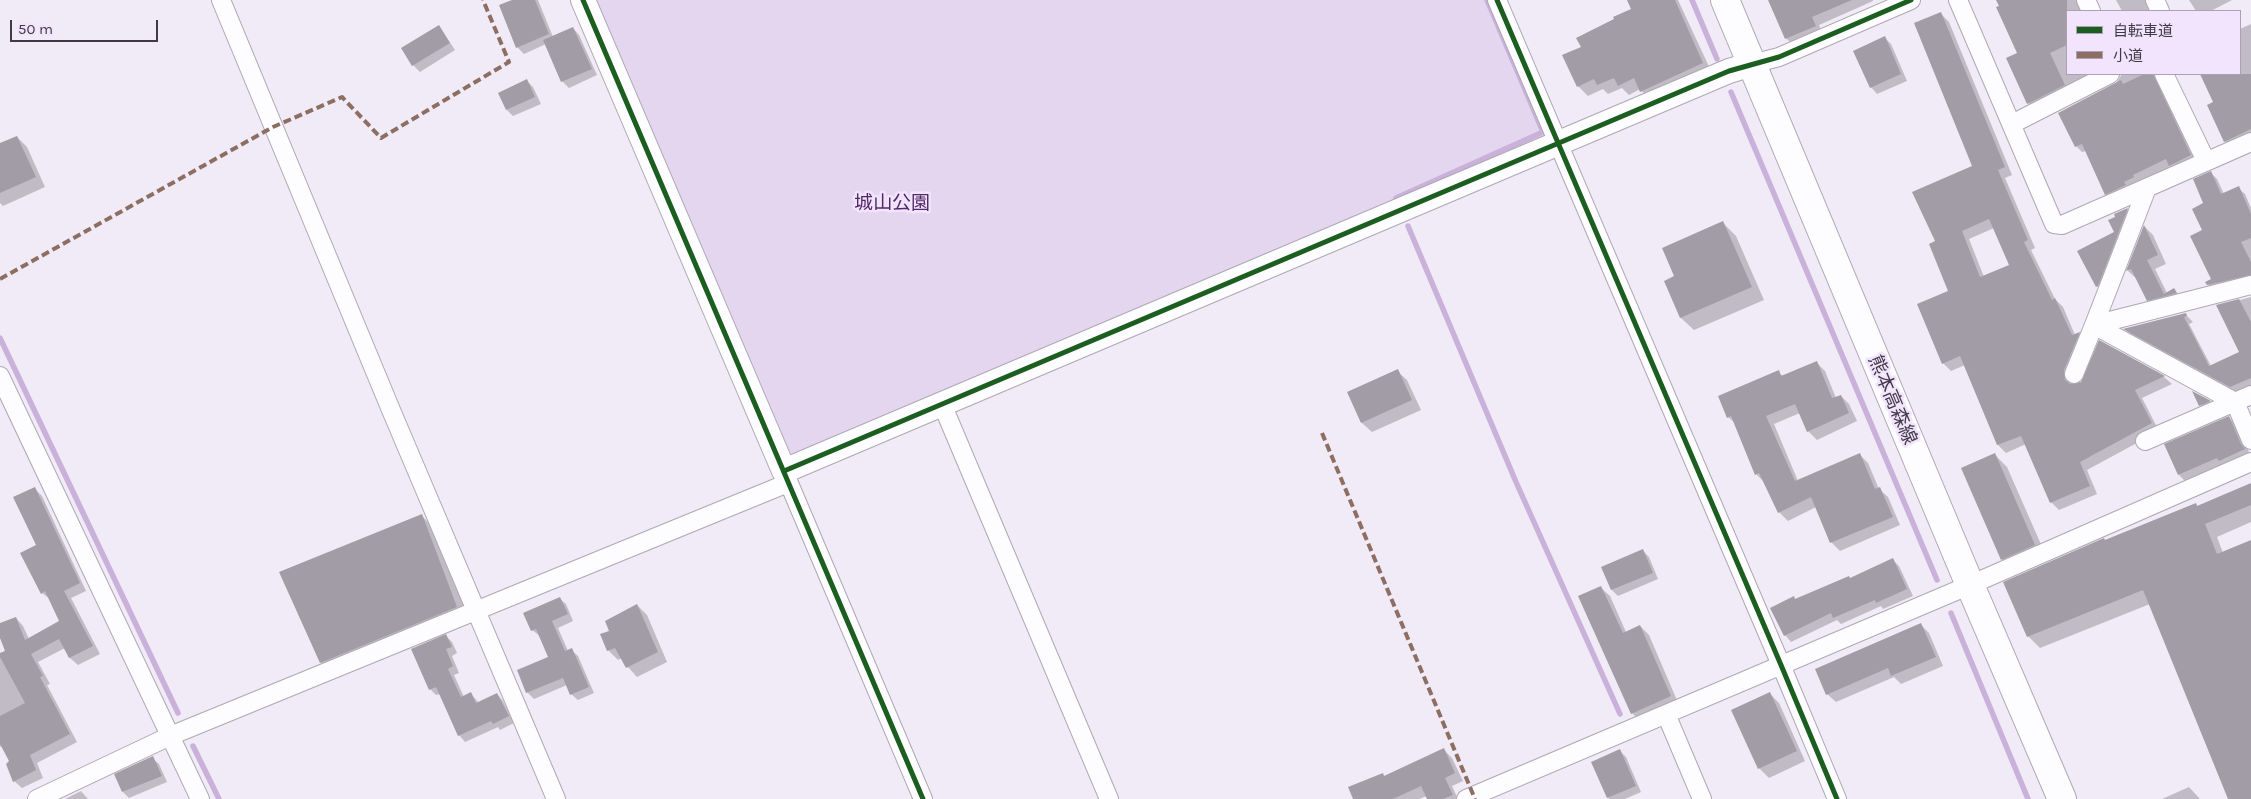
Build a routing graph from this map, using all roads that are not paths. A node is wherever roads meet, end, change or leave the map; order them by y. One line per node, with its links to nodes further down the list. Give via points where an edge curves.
1 (221, 0): 27 (street)
2 (583, 0): 25 (street)
3 (1497, 0): 12 (street)
4 (1725, 0): 7 (main road, 熊本高森線)
5 (1911, 0): 7 (street, via 1779,56)
6 (1958, 0): 10 (street)
7 (1752, 64): 12 (street); 26 (main road, 熊本高森線)
8 (2108, 75): 10 (street)
9 (2164, 75): 13 (street)
10 (2012, 124): 14 (street, via 2054,224 2062,225)
11 (2251, 142): 13 (street)
12 (1558, 144): 21 (street); 28 (street)
13 (2206, 161): 14 (street)
14 (2147, 188): 16 (street)
15 (2251, 286): 16 (street)
16 (2094, 325): 17 (street); 20 (street)
17 (2074, 374)
18 (0, 376): 30 (street)
19 (2251, 395): 20 (street)
20 (2235, 402): 22 (street); 23 (street)
21 (942, 404): 25 (street); 35 (street)
22 (2251, 440)
23 (2145, 441)
24 (2251, 462): 26 (street)
25 (786, 477): 27 (street); 34 (street)
26 (1970, 585): 28 (street); 39 (main road, 熊本高森線)
27 (476, 611): 30 (street); 33 (street)
28 (1781, 665): 29 (street); 38 (street)
29 (1666, 714): 36 (street); 37 (street)
30 (170, 736): 31 (street); 32 (street)
31 (36, 799)
32 (200, 799)
33 (556, 799)
34 (923, 799)
35 (1109, 799)
36 (1466, 799)
37 (1702, 799)
38 (1837, 799)
39 (2062, 799)

